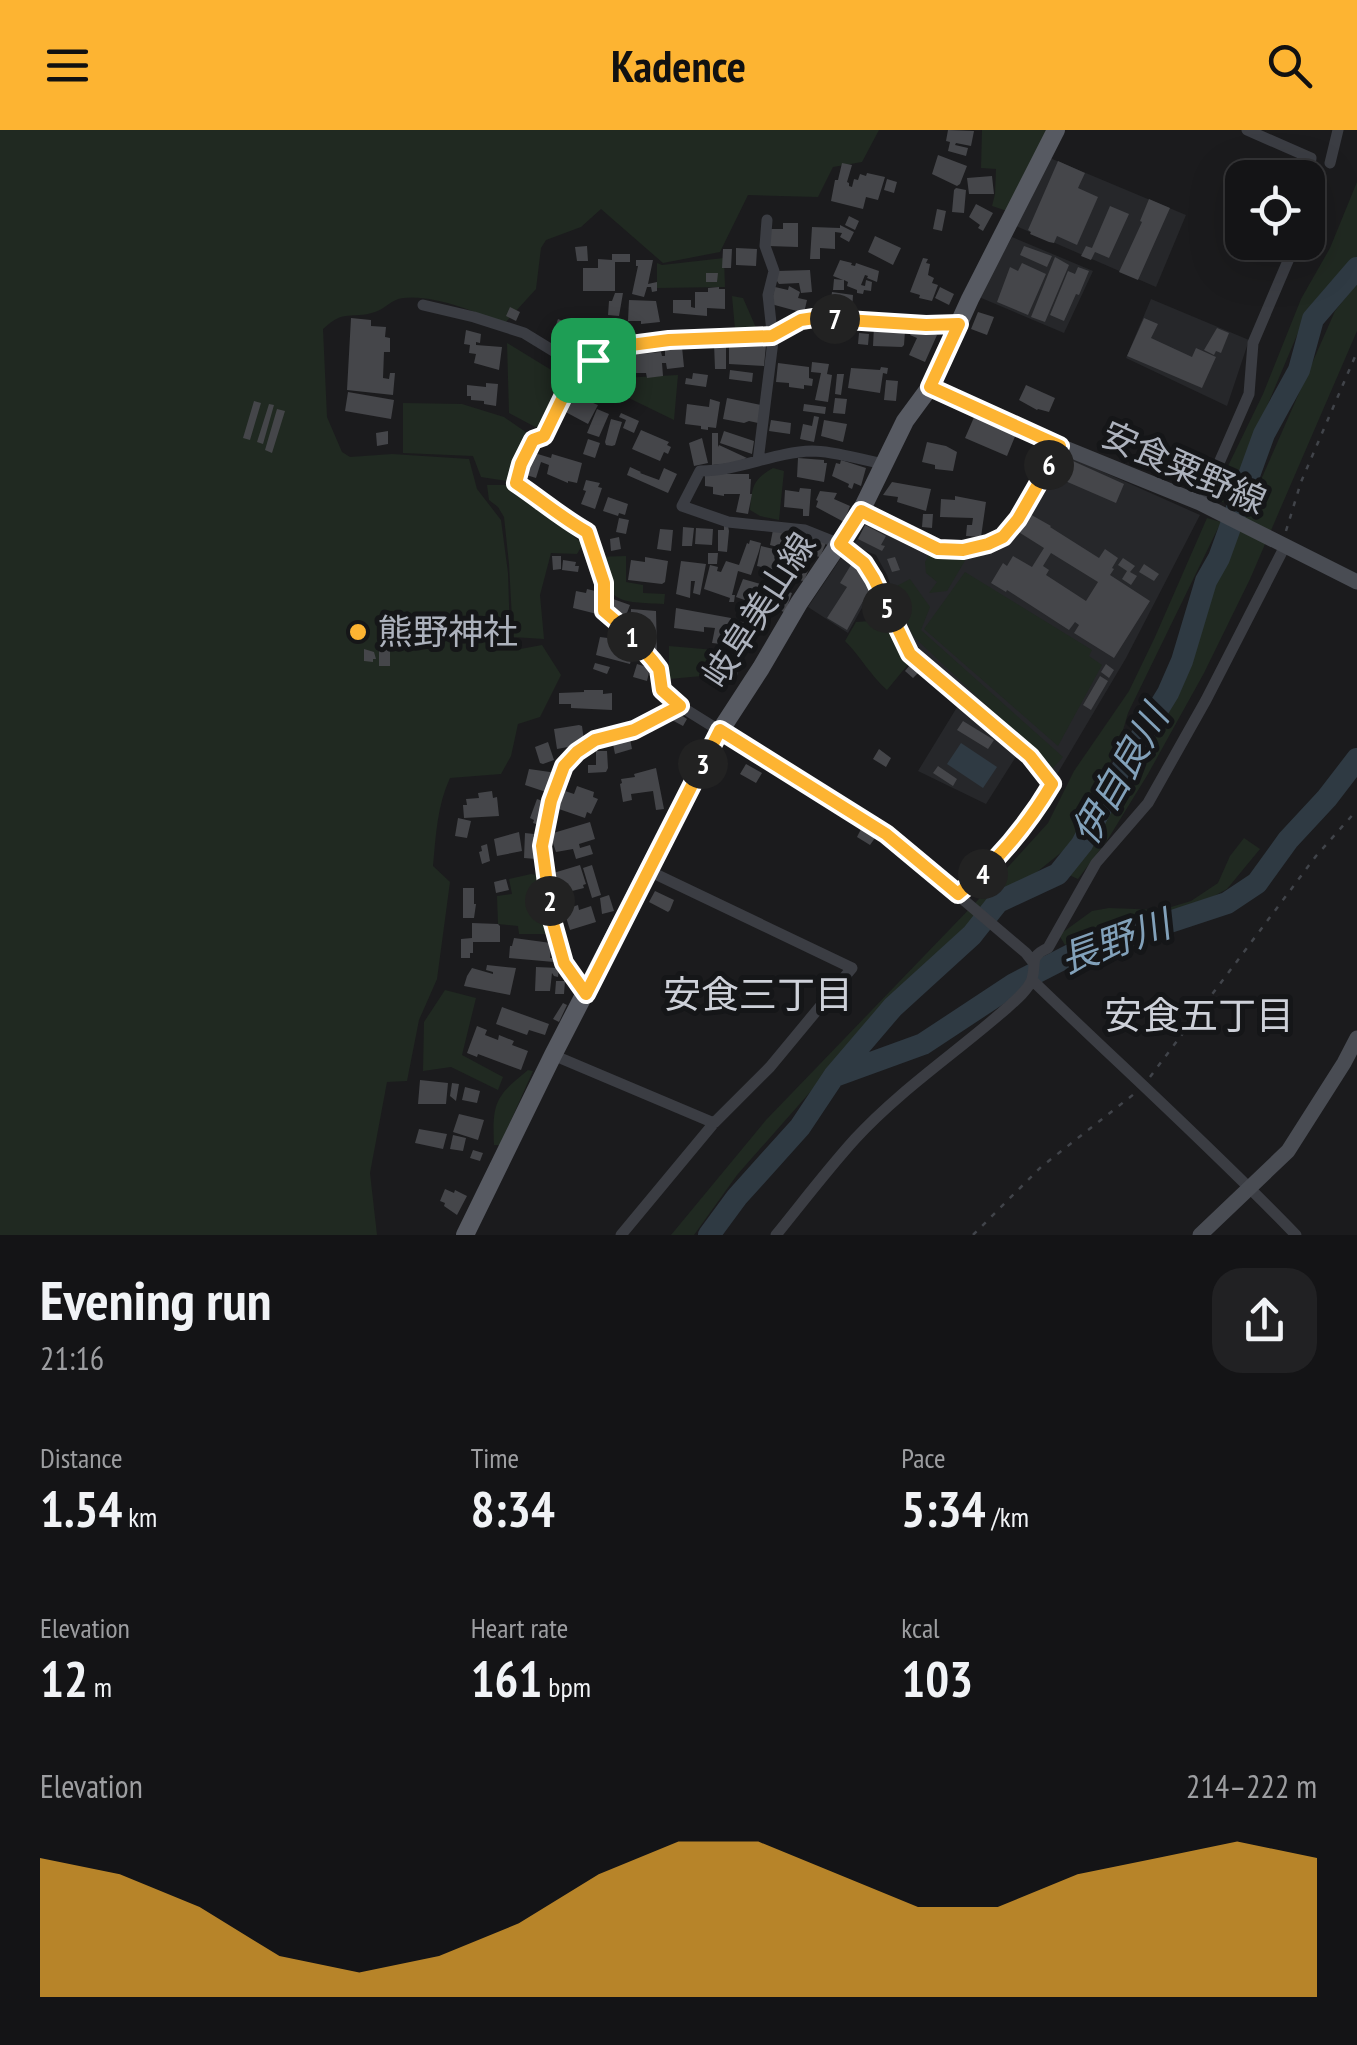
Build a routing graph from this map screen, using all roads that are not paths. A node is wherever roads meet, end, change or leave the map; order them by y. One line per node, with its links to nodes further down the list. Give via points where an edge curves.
1 (1056, 130): 9 (main road, 岐阜美山線)
2 (1247, 130): 4 (street)
3 (1338, 130): 5 (street)
4 (1312, 160)
5 (1330, 163)
6 (767, 220): 10 (street)
7 (1288, 260): 16 (street, via 1253,343 1248,394)
8 (423, 305): 11 (street, via 524,333)
9 (959, 324): 10 (street, via 814,318); 12 (main road, 岐阜美山線)
10 (772, 336): 11 (street, via 631,345); 14 (street)
11 (578, 366): 21 (street, via 544,436 533,440 516,483 587,532 604,583 604,611 652,660 662,690)
12 (930, 387): 13 (main road, 安食粟野線); 15 (main road, 岐阜美山線)
13 (1060, 446): 16 (main road, 安食粟野線); 17 (street, via 1018,519 988,544 938,549)
14 (758, 461): 15 (street, via 816,451); 18 (street, via 700,471 682,506 728,522 805,530)
15 (884, 464): 17 (main road, 岐阜美山線)
16 (1202, 499): 19 (main road, 安食粟野線)
17 (861, 511): 18 (main road, 岐阜美山線)
18 (840, 544): 22 (main road, 岐阜美山線); 24 (street, via 864,563 910,654 1030,756 1052,784 1034,816)
19 (1281, 544): 20 (main road, 安食粟野線); 25 (street, via 1148,803 1096,863 1048,948)
20 (1357, 582)
21 (680, 706): 22 (street); 27 (street, via 577,752 551,801 542,846 552,920 564,963)
22 (720, 730): 23 (main road, 岐阜美山線); 24 (street, via 886,834)
23 (649, 871): 27 (main road, 岐阜美山線); 30 (street, via 852,968)
24 (960, 896): 25 (street)
25 (1029, 957): 26 (street)
26 (1032, 980): 31 (street); 34 (street, via 856,1138)
27 (586, 994): 29 (main road, 岐阜美山線)
28 (1357, 1038): 31 (main road, via 1288,1151)
29 (553, 1055): 30 (street); 32 (main road, 岐阜美山線)
30 (714, 1124): 33 (street)
31 (1250, 1188): 35 (main road); 36 (street)
32 (465, 1235)
33 (621, 1235)
34 (776, 1235)
35 (1200, 1235)
36 (1296, 1235)

